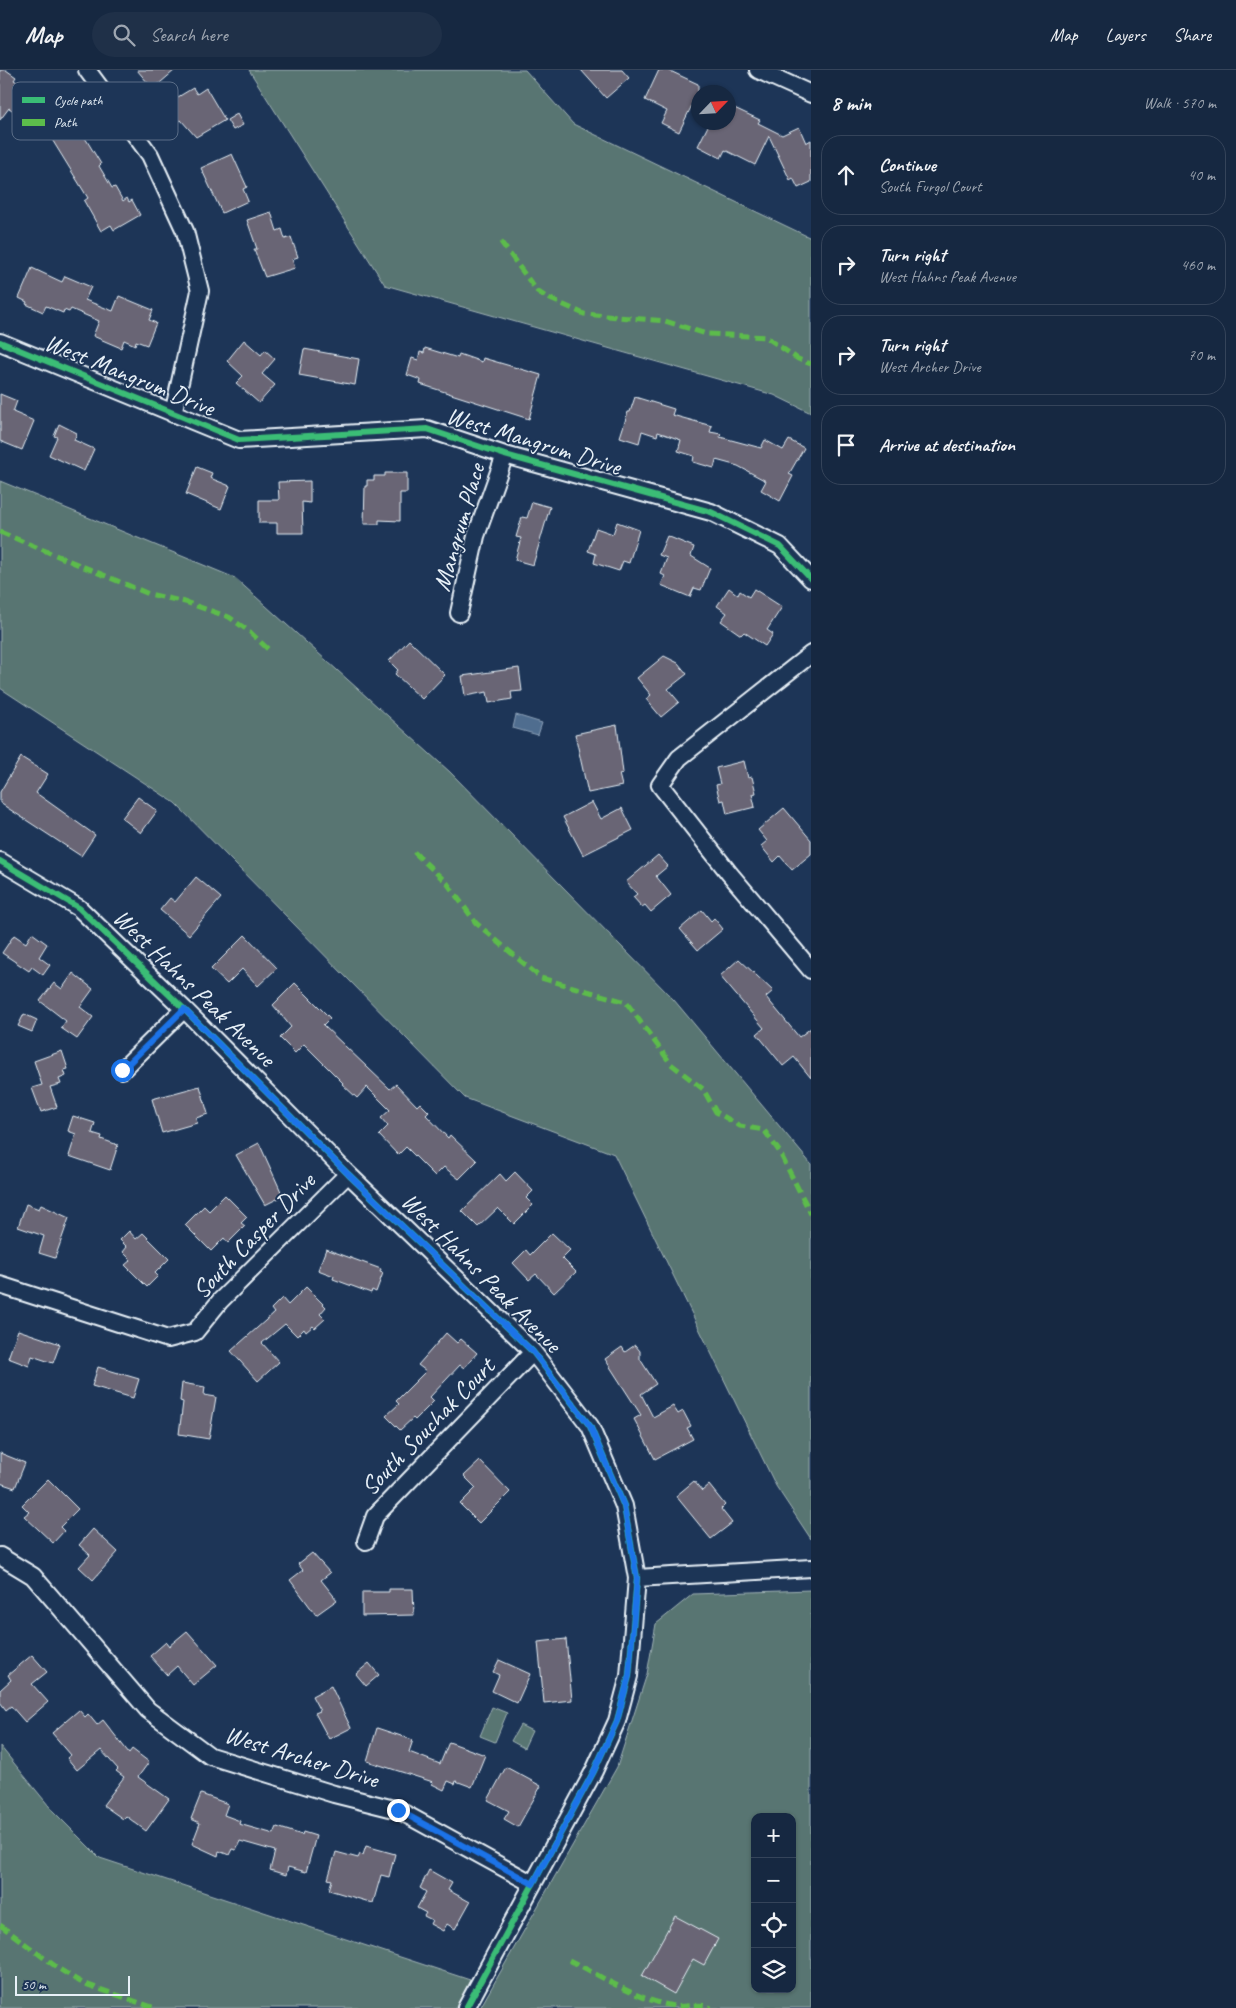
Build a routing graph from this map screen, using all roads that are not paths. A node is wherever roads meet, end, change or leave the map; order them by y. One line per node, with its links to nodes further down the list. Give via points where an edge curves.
1 (87, 70): 3 (street)
2 (758, 70): 4 (street)
3 (96, 82)
4 (811, 94)
5 (139, 140): 7 (street, via 150,155 185,231 200,291)
6 (0, 342): 7 (street, West Mangrum Drive)
7 (173, 414): 8 (street, West Mangrum Drive, via 239,440 427,429)
8 (505, 455): 9 (street, West Mangrum Drive, via 711,512 780,546); 10 (street, Mangrum Place, via 476,536)
9 (811, 579)
10 (459, 613)
11 (811, 654): 13 (street, via 679,758 660,785)
12 (0, 861): 14 (street, West Hahns Peak Avenue, via 79,908)
13 (811, 970)
14 (184, 1009): 15 (street); 16 (street, West Hahns Peak Avenue)
15 (122, 1070)
16 (348, 1174): 17 (street, South Casper Drive, via 220,1301 195,1332 168,1339); 18 (street, West Hahns Peak Avenue)
17 (0, 1285)
18 (533, 1352): 19 (street, South Souchak Court, via 376,1516); 22 (street, West Hahns Peak Avenue, via 590,1426 624,1506)
19 (366, 1541)
20 (0, 1556): 23 (street, West Archer Drive, via 33,1576 148,1710 210,1756 398,1810)
21 (811, 1568): 22 (street)
22 (637, 1578): 23 (street, West Hahns Peak Avenue, via 629,1676 617,1721)
23 (533, 1884): 24 (street, West Hahns Peak Avenue)
24 (466, 2008)

